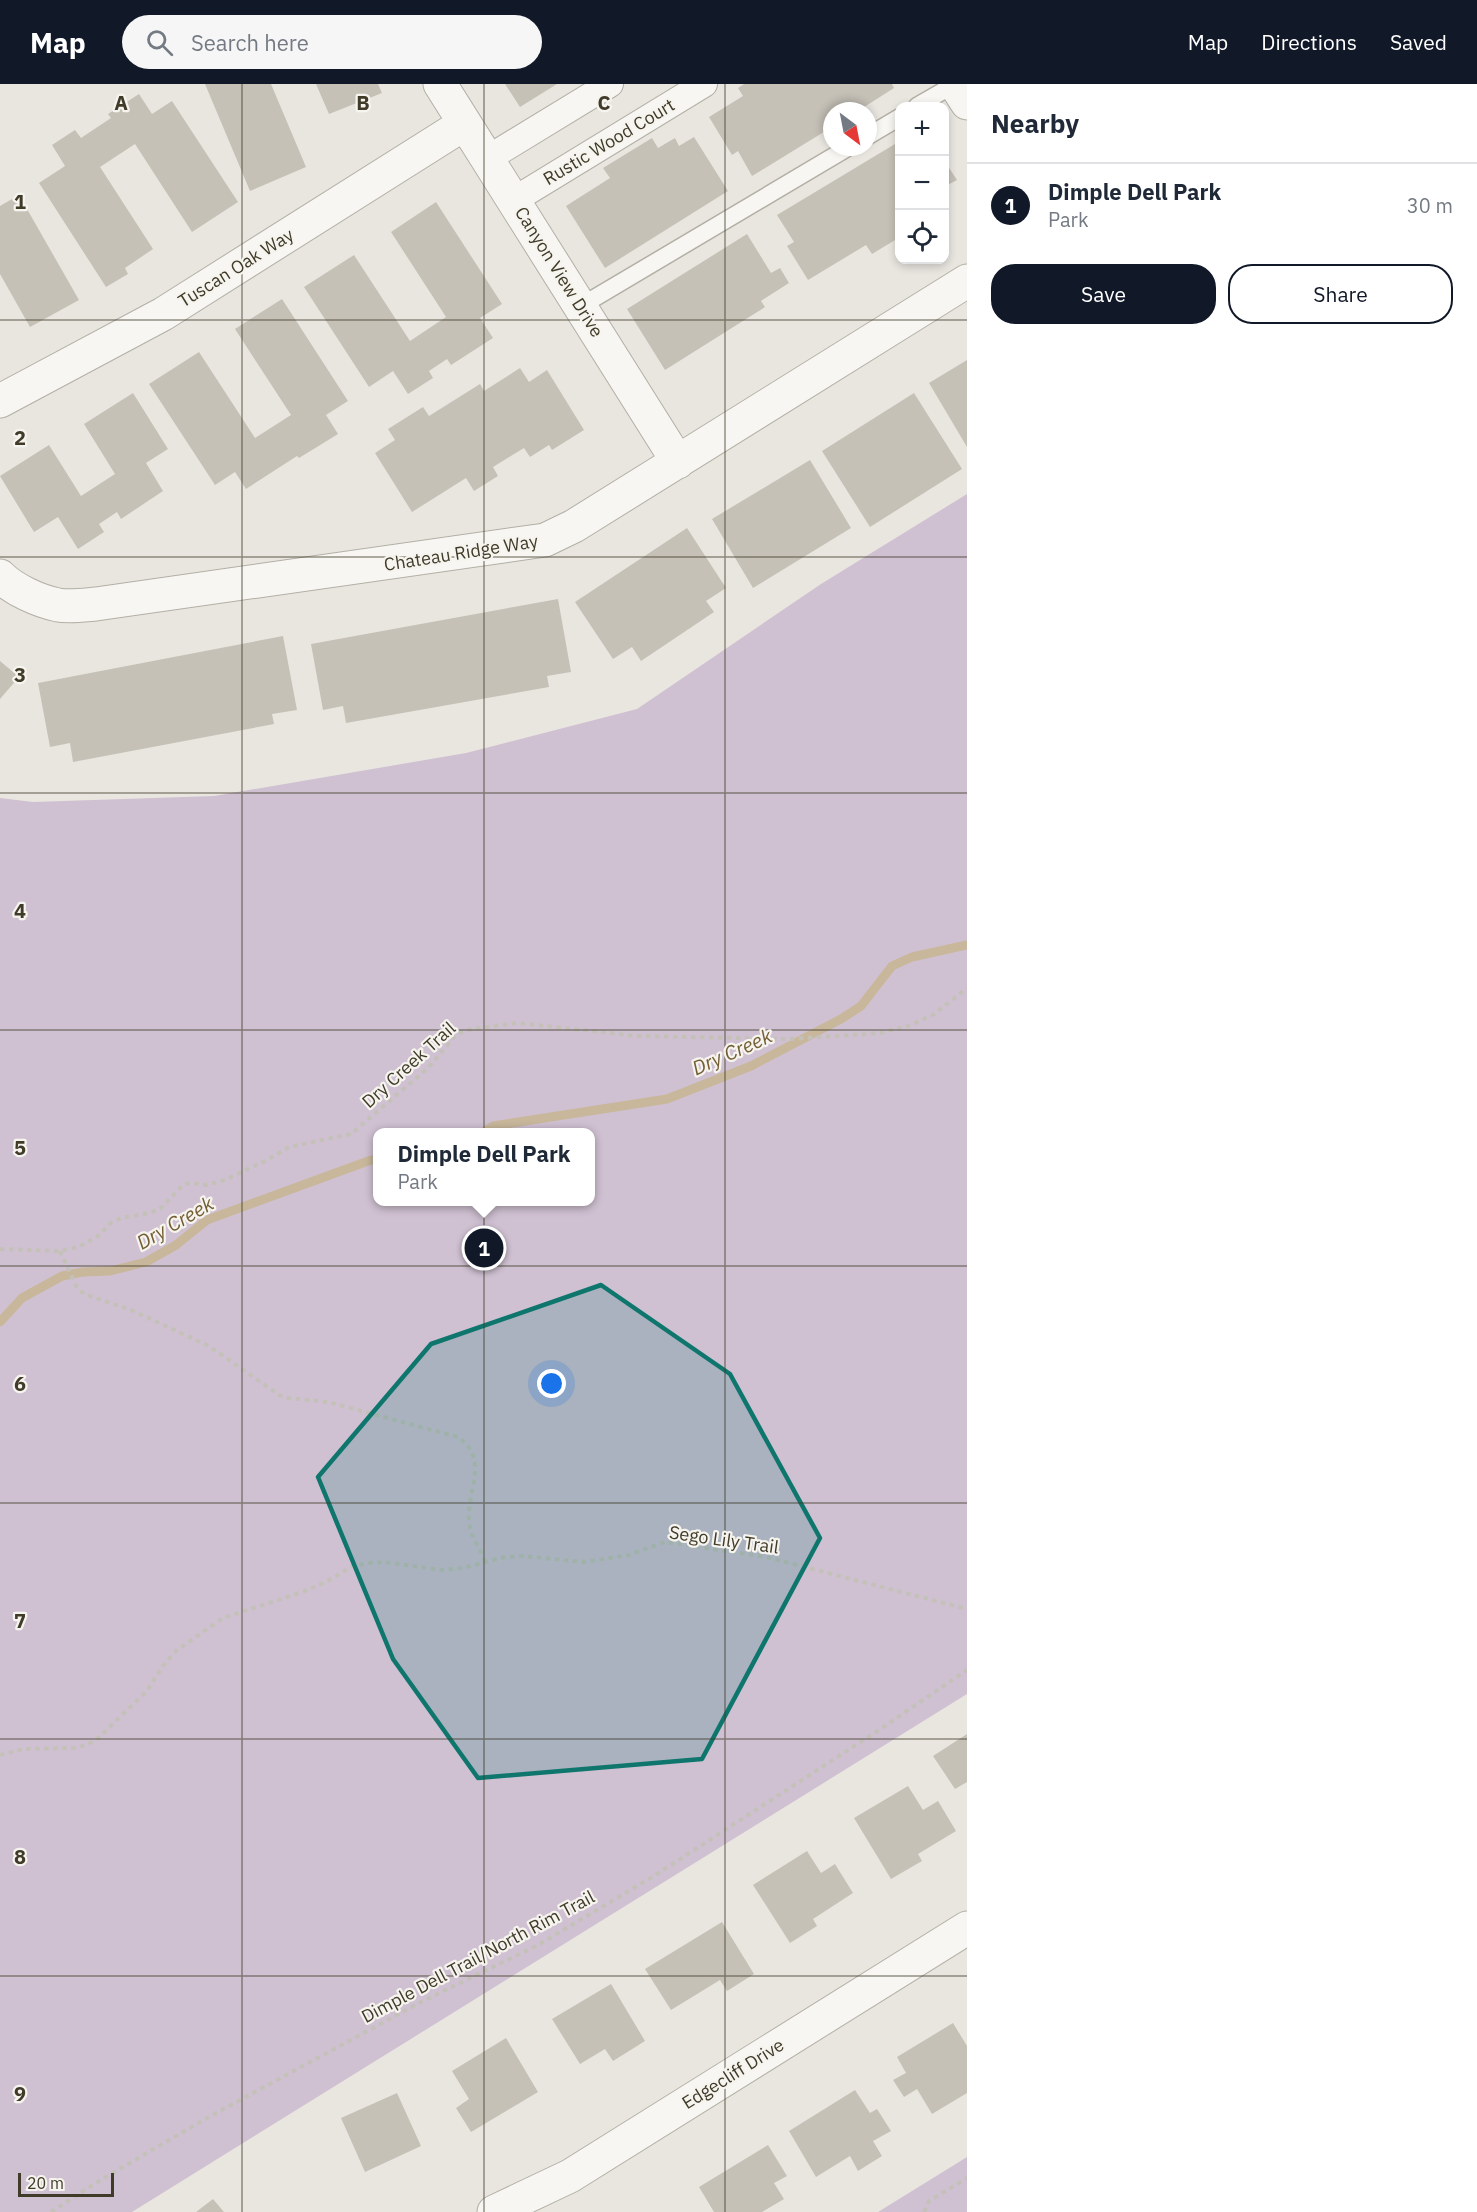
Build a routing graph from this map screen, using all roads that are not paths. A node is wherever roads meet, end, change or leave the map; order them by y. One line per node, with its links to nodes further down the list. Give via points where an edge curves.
1 (440, 84): 8 (street, Canyon View Drive)
2 (610, 84): 11 (street)
3 (704, 84): 12 (street, Rustic Wood Court)
4 (955, 84): 5 (lane); 6 (street)
5 (925, 102)
6 (967, 103)
7 (895, 120): 9 (lane)
8 (464, 124): 11 (street, Canyon View Drive); 15 (street, Tuscan Oak Way, via 163,314)
9 (877, 131)
10 (834, 156): 14 (lane)
11 (487, 159): 12 (street, Canyon View Drive)
12 (514, 200): 14 (street, Canyon View Drive)
13 (967, 281): 16 (street, Chateau Ridge Way)
14 (581, 306): 16 (street, Canyon View Drive)
15 (0, 401)
16 (678, 462): 17 (street, Chateau Ridge Way, via 573,526 545,540 516,546 96,604 59,605 28,595)
17 (0, 576)
18 (967, 1928): 19 (street, Edgecliff Drive, via 570,2176)
19 (506, 2210)

